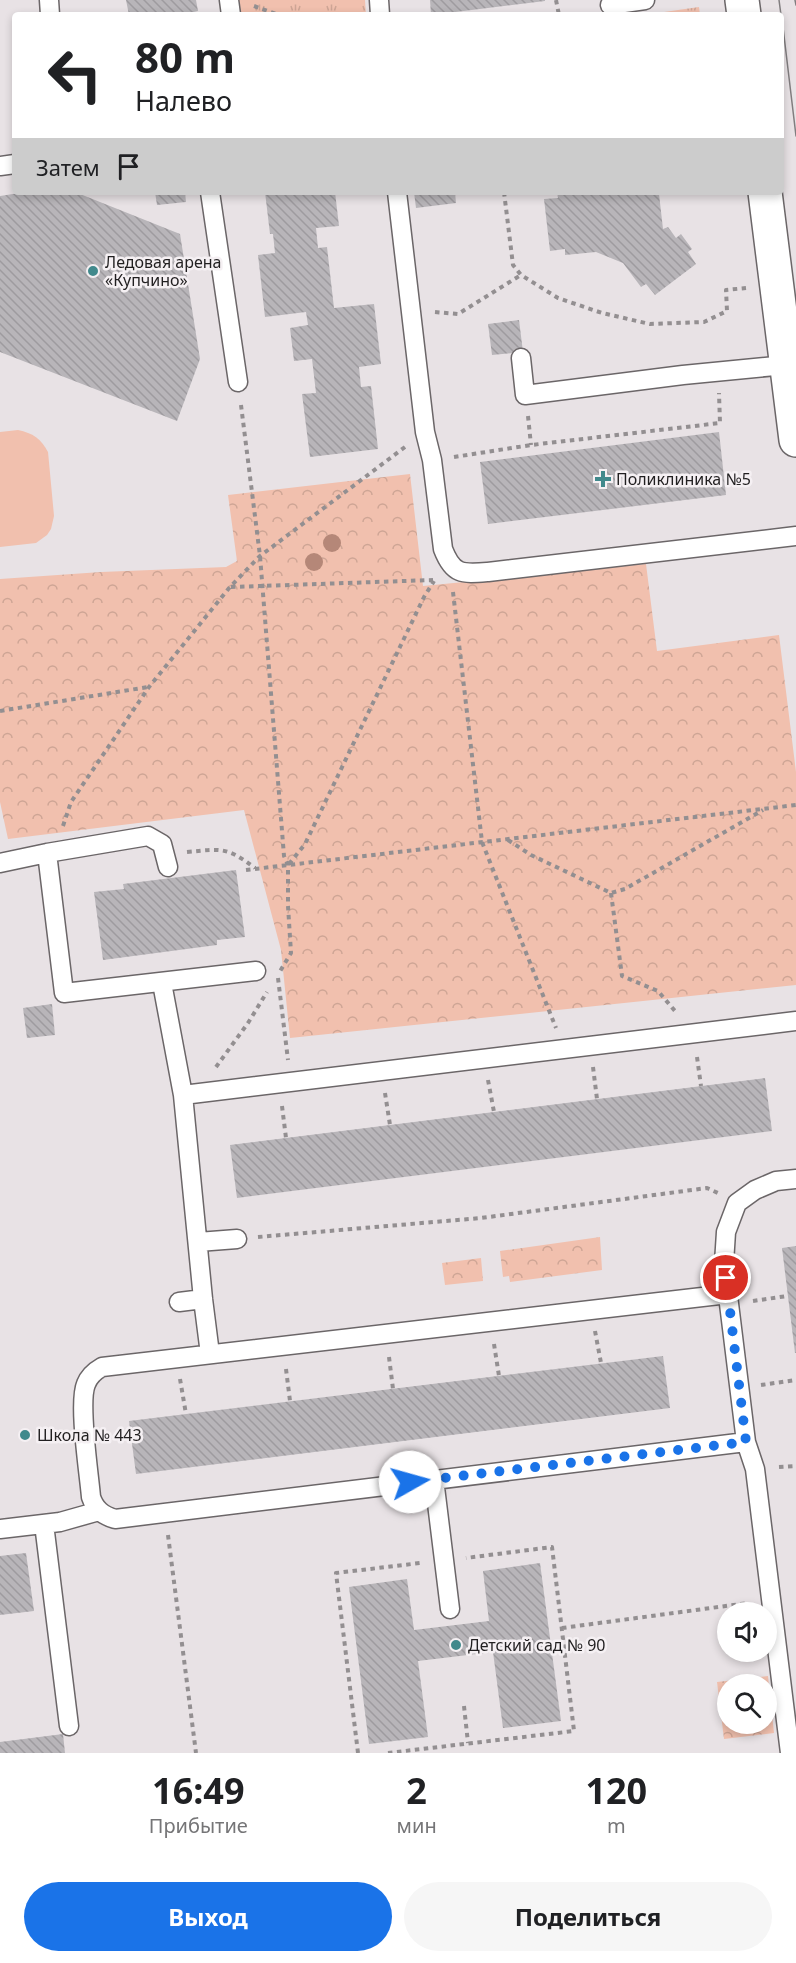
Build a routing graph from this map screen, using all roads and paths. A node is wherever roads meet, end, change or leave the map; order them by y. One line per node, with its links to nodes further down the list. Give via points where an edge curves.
1 (645, 0): 3 (lane)
2 (248, 4): 4 (path)
3 (610, 5)
4 (271, 12)
5 (210, 195): 15 (lane)
6 (397, 195): 11 (lane)
7 (504, 195): 9 (path, via 513,265)
8 (765, 195): 13 (street)
9 (521, 275): 10 (path, via 558,298 602,314 650,324 704,322 727,311 726,290); 11 (path, via 458,314)
10 (746, 288)
11 (410, 309): 16 (lane)
12 (521, 358): 14 (lane, via 525,395)
13 (786, 365): 14 (lane); 17 (street)
14 (718, 372): 18 (path, via 720,423)
15 (238, 382): 20 (path)
16 (425, 432): 18 (lane); 20 (path)
17 (796, 440)
18 (432, 460): 19 (lane, via 443,549 448,562 468,574)
19 (796, 537)
20 (260, 556): 21 (path); 22 (path)
21 (263, 586): 22 (path); 33 (path, via 284,856); 33 (path, via 435,580 305,844)
22 (230, 587): 24 (path)
23 (453, 588): 29 (path)
24 (149, 687): 25 (path); 30 (path, via 71,802 59,837)
25 (0, 711)
26 (796, 806): 27 (path)
27 (765, 809): 28 (path); 36 (path, via 625,889)
28 (508, 839): 29 (path); 36 (path, via 531,855)
29 (482, 842): 33 (path); 43 (path)
30 (47, 853): 31 (lane, via 148,836 162,844); 32 (lane); 39 (lane, via 64,993)
31 (167, 861): 34 (path, via 222,849)
32 (0, 863)
33 (288, 865): 34 (path)
34 (256, 869): 35 (path)
35 (246, 870)
36 (611, 893): 40 (path, via 622,976 658,990)
37 (256, 971): 39 (lane)
38 (278, 975): 44 (path)
39 (162, 983): 50 (lane)
40 (681, 1018)
41 (796, 1021): 42 (lane)
42 (694, 1033): 45 (lane); 49 (path)
43 (559, 1037)
44 (286, 1043)
45 (590, 1046): 46 (lane); 51 (path)
46 (483, 1059): 47 (lane); 52 (path)
47 (381, 1071): 48 (lane); 53 (path)
48 (279, 1083): 50 (lane); 54 (path)
49 (701, 1086)
50 (183, 1095): 58 (lane)
51 (597, 1099)
52 (494, 1112)
53 (390, 1125)
54 (286, 1138)
55 (796, 1179): 56 (lane, via 776,1181)
56 (737, 1203): 57 (path, via 707,1188 481,1218); 61 (lane, via 726,1232 724,1263)
57 (237, 1239): 58 (lane)
58 (198, 1242): 60 (lane)
59 (788, 1296): 61 (path)
60 (203, 1299): 62 (lane); 67 (lane)
61 (729, 1299): 63 (lane); 72 (lane)
62 (179, 1302)
63 (591, 1310): 64 (lane); 69 (path)
64 (490, 1322): 65 (lane); 70 (path)
65 (385, 1334): 66 (lane); 73 (path)
66 (283, 1346): 67 (lane); 74 (path)
67 (210, 1354): 68 (lane)
68 (177, 1358): 75 (path); 78 (lane, via 102,1366 86,1384 83,1404 91,1497)
69 (601, 1363)
70 (499, 1376)
71 (796, 1380): 72 (path)
72 (739, 1388): 76 (lane)
73 (393, 1389)
74 (290, 1401)
75 (186, 1414)
76 (746, 1442): 77 (lane); 83 (lane, via 755,1468)
77 (434, 1479): 79 (lane); 82 (lane)
78 (99, 1511): 79 (lane, via 115,1519); 80 (lane)
79 (165, 1513): 89 (path)
80 (44, 1524): 81 (lane); 87 (lane)
81 (0, 1529)
82 (444, 1560): 84 (lane); 85 (path, via 552,1547); 90 (path, via 336,1573)
83 (771, 1601): 85 (path); 92 (lane)
84 (450, 1609)
85 (562, 1628): 88 (path, via 574,1731)
86 (464, 1706): 88 (path)
87 (69, 1726)
88 (468, 1743): 91 (path)
89 (196, 1753)
90 (358, 1753)
91 (388, 1753)
92 (790, 1753)

